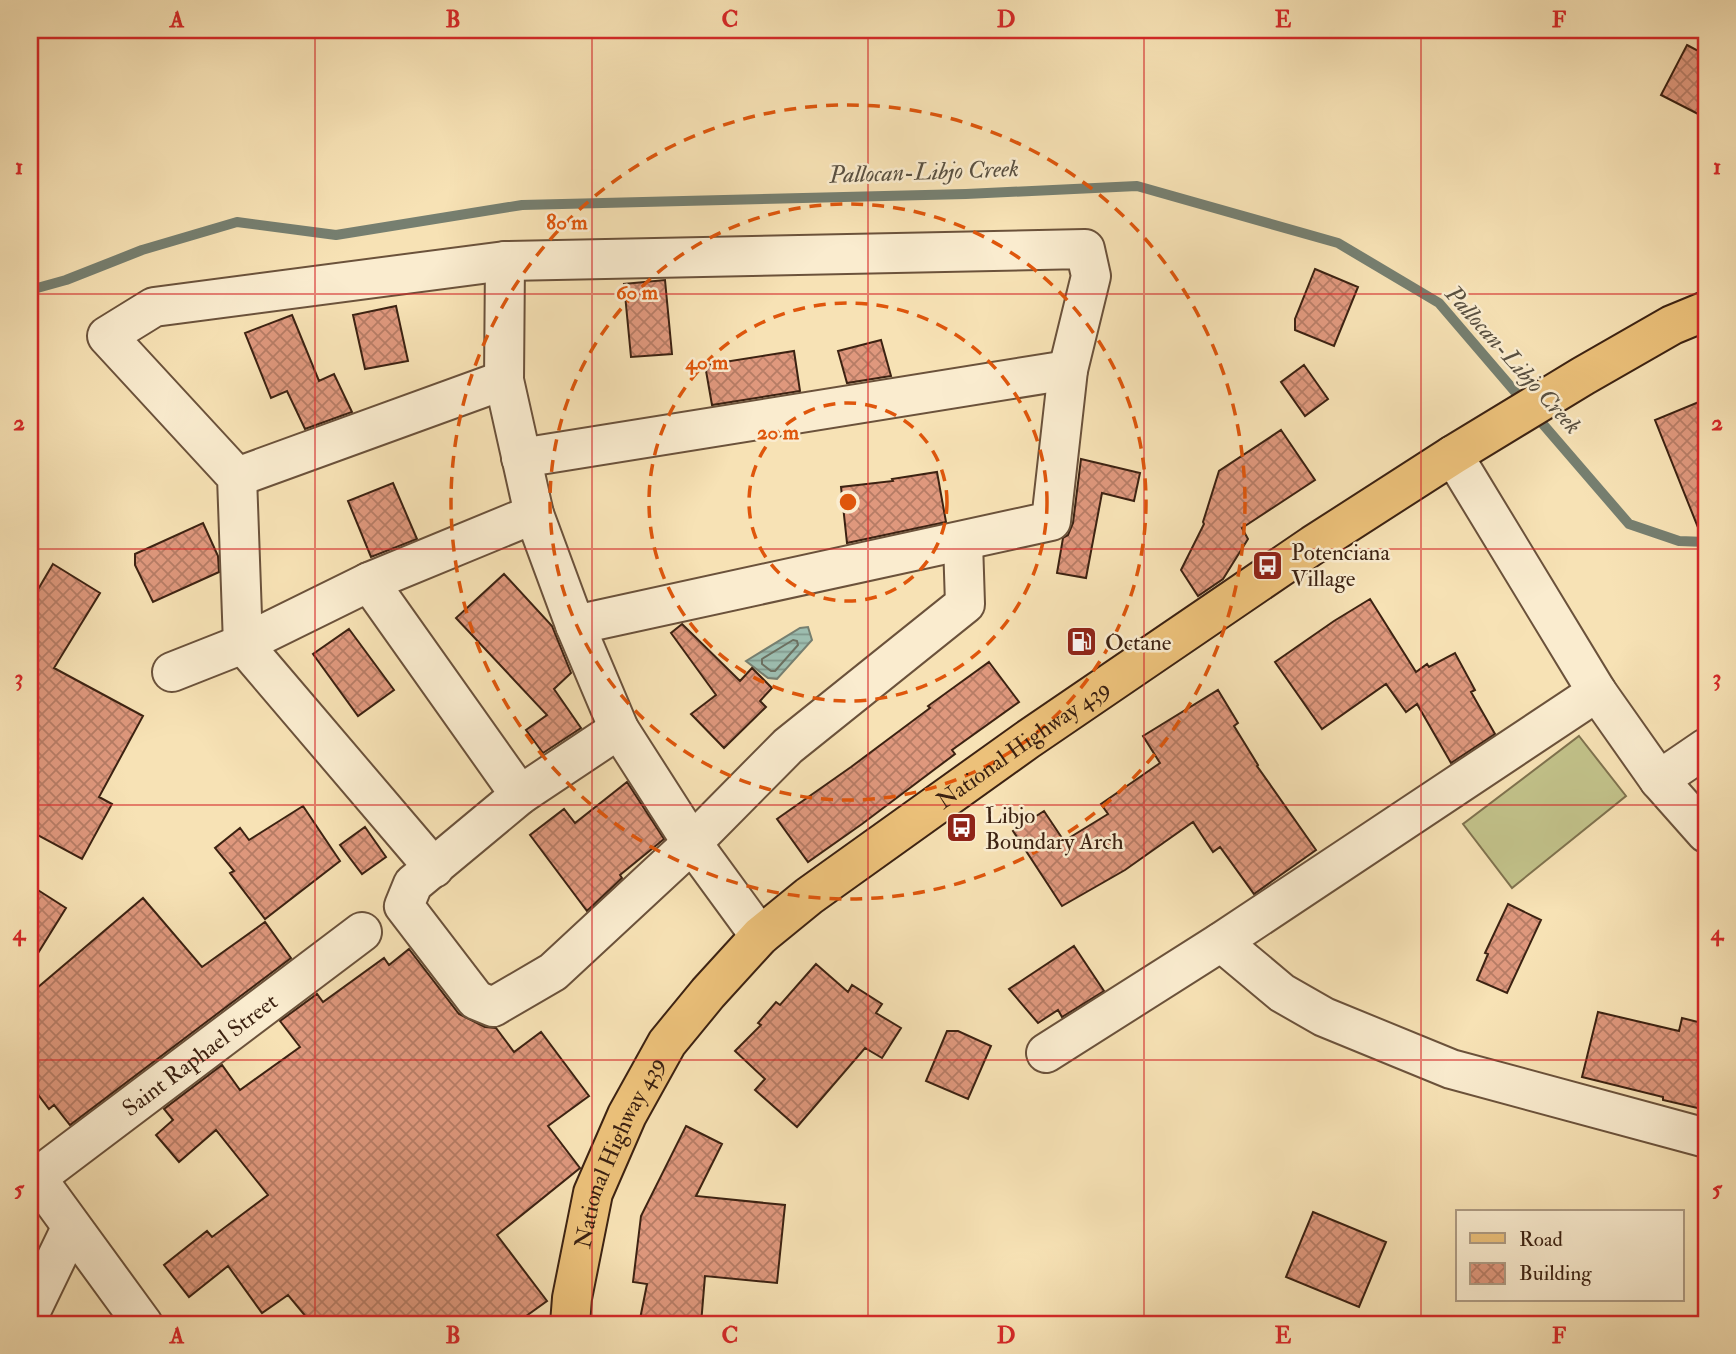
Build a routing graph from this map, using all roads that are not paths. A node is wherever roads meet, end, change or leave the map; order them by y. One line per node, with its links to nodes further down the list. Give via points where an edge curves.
1 (505, 261): 3 (street, via 1085,249 1091,276); 4 (street); 7 (street, via 154,307 107,335)
2 (1706, 311): 5 (main road, National Highway 439, via 1672,325)
3 (1068, 370): 6 (street); 9 (street, via 1051,521)
4 (504, 380): 6 (street); 7 (street)
5 (1453, 455): 14 (street); 23 (main road, National Highway 439, via 1027,740 809,895)
6 (521, 458): 8 (street)
7 (237, 477): 12 (street)
8 (534, 514): 10 (street); 11 (street)
9 (963, 542): 11 (street); 20 (street, via 965,604 788,746)
10 (369, 582): 12 (street); 18 (street)
11 (575, 625): 15 (street)
12 (243, 643): 13 (street); 21 (street)
13 (172, 673)
14 (1597, 692): 17 (street); 24 (street)
15 (619, 729): 18 (street); 20 (street)
16 (1706, 748): 17 (street)
17 (1660, 780): 19 (street)
18 (520, 795): 21 (street)
19 (1706, 833)
20 (692, 843): 21 (street, via 552,972 493,1007 476,1000 404,906 413,884); 23 (street)
21 (434, 868)
22 (362, 932): 27 (street, Saint Raphael Street)
23 (760, 936): 31 (main road, National Highway 439, via 667,1043 627,1115 593,1194)
24 (1221, 942): 25 (street); 26 (street, via 1282,993 1324,1017 1438,1064)
25 (1046, 1053)
26 (1706, 1138)
27 (33, 1174): 28 (street)
28 (71, 1228): 29 (street); 30 (street)
29 (30, 1313)
30 (143, 1324)
31 (570, 1324)

